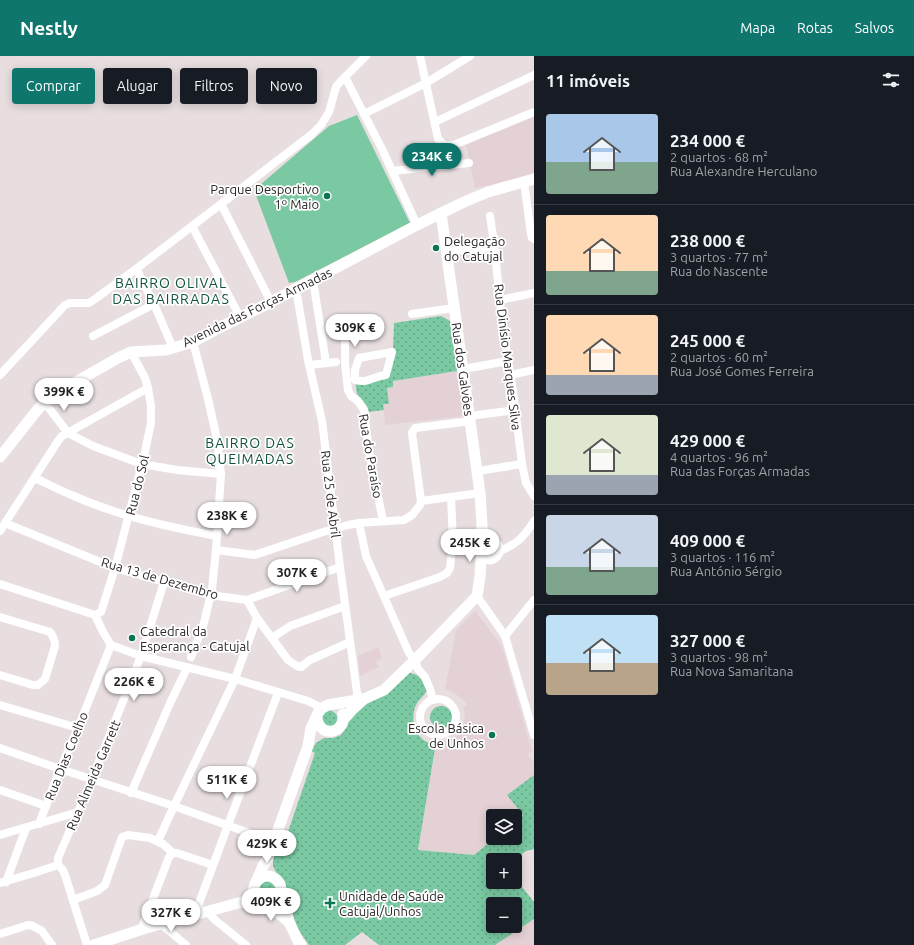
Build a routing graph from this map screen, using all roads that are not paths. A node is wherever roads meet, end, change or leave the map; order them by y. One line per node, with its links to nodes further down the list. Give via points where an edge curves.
1 (366, 56): 5 (street)
2 (420, 56): 6 (street)
3 (470, 56): 6 (street)
4 (534, 76): 9 (street)
5 (345, 77): 8 (street); 13 (street, via 336,87 329,112 311,135)
6 (426, 83): 8 (street); 9 (street)
7 (534, 112): 9 (street, via 447,146 438,139)
8 (364, 114): 11 (street)
9 (435, 122)
10 (469, 163): 11 (street)
11 (393, 171): 16 (street)
12 (529, 181): 14 (street, Avenida das Forças Armadas, via 488,192); 18 (street, via 531,234)
13 (221, 204): 17 (street); 26 (street)
14 (441, 213): 16 (street, Avenida das Forças Armadas); 28 (street, Rua dos Galvões)
15 (490, 216): 19 (street, Rua Dinísio Marques Silva)
16 (417, 225): 22 (street, Avenida das Forças Armadas)
17 (192, 226): 21 (street); 30 (street)
18 (534, 239)
19 (494, 247): 20 (street); 25 (street, Rua Dinísio Marques Silva)
20 (454, 251)
21 (136, 269): 27 (street); 42 (street, via 89,303 65,305)
22 (313, 280): 23 (street, Avenida das Forças Armadas); 38 (street)
23 (296, 289): 26 (street, Avenida das Forças Armadas); 39 (street, Rua 25 de Abril)
24 (534, 293): 25 (street)
25 (500, 300): 36 (street, Rua Dinísio Marques Silva)
26 (271, 302): 30 (street, Avenida das Forças Armadas)
27 (154, 304): 32 (street); 34 (street)
28 (454, 308): 29 (street); 40 (street, Rua dos Galvões)
29 (412, 314)
30 (240, 317): 33 (street, Avenida das Forças Armadas)
31 (345, 324): 61 (street, Rua do Paraíso, via 348,390 364,410 369,452)
32 (93, 336)
33 (193, 342): 34 (street, Avenida das Forças Armadas); 54 (street, via 217,439)
34 (173, 348): 35 (street, Avenida das Forças Armadas)
35 (131, 352): 45 (street, Rua do Sol); 46 (street, Avenida das Forças Armadas, via 53,395)
36 (508, 361): 40 (street); 43 (street, Rua Dinísio Marques Silva)
37 (336, 362): 38 (street)
38 (326, 363): 39 (street)
39 (310, 365): 65 (street, Rua 25 de Abril, via 322,421)
40 (463, 369): 48 (street, Rua dos Galvões)
41 (534, 370): 43 (street)
42 (0, 375)
43 (510, 376): 47 (street, Rua Dinísio Marques Silva)
44 (354, 378): 44 (street, via 359,358 392,352 386,374 361,382)
45 (148, 388): 49 (street); 51 (street, Rua do Sol, via 151,423)
46 (45, 403): 49 (street); 50 (street, Avenida das Forças Armadas)
47 (515, 410): 48 (street); 52 (street, Rua Dinísio Marques Silva)
48 (471, 418): 53 (street, Rua dos Galvões); 59 (street, via 415,428 412,433)
49 (68, 433): 51 (street, via 93,446); 55 (street, via 58,441)
50 (0, 457)
51 (142, 464): 54 (street); 60 (street, Rua do Sol)
52 (522, 464): 53 (street); 57 (street, Rua Dinísio Marques Silva, via 526,483)
53 (478, 471): 56 (street, Rua dos Galvões)
54 (221, 474): 67 (street)
55 (35, 478): 60 (street, via 75,497); 63 (street)
56 (480, 493): 58 (street); 68 (street, Rua dos Galvões)
57 (534, 496)
58 (451, 497): 59 (street); 77 (street, via 453,541 450,568 447,573)
59 (421, 501): 61 (street, via 412,515 404,520)
60 (129, 516): 67 (street); 72 (street, Rua do Sol)
61 (383, 521): 64 (street)
62 (534, 521): 70 (street, via 522,538)
63 (5, 523): 66 (street); 72 (street, Rua 13 de Dezembro)
64 (359, 523): 65 (street); 77 (street, via 366,556)
65 (335, 529): 69 (street, via 255,555); 71 (street, Rua 25 de Abril)
66 (0, 531)
67 (217, 536): 69 (street)
68 (485, 547): 70 (street, via 486,558); 70 (street, via 494,543 498,546); 73 (street)
69 (216, 550): 76 (street)
70 (495, 555): 73 (street)
71 (340, 567): 79 (street, Rua 13 de Dezembro); 81 (street, Rua 25 de Abril)
72 (115, 568): 74 (street, Rua 13 de Dezembro); 82 (street, Rua do Sol, via 101,612)
73 (480, 576): 78 (street)
74 (164, 582): 76 (street, Rua 13 de Dezembro); 89 (street, Rua Almeida Garrett)
75 (0, 584): 82 (street)
76 (210, 595): 79 (street, Rua 13 de Dezembro); 90 (street, via 204,623)
77 (384, 596): 91 (street)
78 (477, 596): 85 (street); 91 (street)
79 (247, 600): 84 (street)
80 (534, 600): 85 (street)
81 (345, 606): 86 (street, via 290,626); 87 (street, Rua 25 de Abril)
82 (95, 615): 88 (street)
83 (0, 617): 93 (street, via 50,632 55,646 45,678 38,685)
84 (257, 618): 86 (street); 94 (street)
85 (505, 636): 103 (street)
86 (272, 638): 87 (street, via 288,660 301,667 310,660)
87 (350, 642): 96 (street, Rua 25 de Abril)
88 (111, 645): 89 (street); 101 (street, Rua Dias Coelho)
89 (142, 656): 92 (street); 107 (street, Rua Almeida Garrett)
90 (191, 657)
91 (415, 660): 96 (street, via 384,690); 97 (street)
92 (187, 668): 94 (street); 109 (street)
93 (0, 675)
94 (235, 679): 95 (street); 111 (street)
95 (278, 693): 99 (street, via 308,702); 114 (street)
96 (361, 700): 99 (street); 100 (street)
97 (433, 700): 97 (street, via 424,707 420,718 424,728 440,735 454,725 456,714 450,704 439,699)
98 (0, 705): 101 (street)
99 (323, 710): 100 (street, via 339,708); 102 (street, via 317,721 321,728); 104 (street, via 311,728)
100 (343, 720): 102 (street, via 337,730)
101 (78, 728): 106 (street, Rua Dias Coelho)
102 (328, 732): 104 (street)
103 (534, 735)
104 (308, 746): 117 (street)
105 (0, 748): 106 (street)
106 (60, 769): 107 (street); 110 (street, Rua Dias Coelho)
107 (92, 780): 109 (street); 112 (street, Rua Almeida Garrett)
108 (0, 790): 110 (street)
109 (131, 793): 111 (street)
110 (46, 806): 113 (street, Rua Dias Coelho)
111 (174, 806): 114 (street); 118 (street)
112 (78, 812): 113 (street); 121 (street, Rua Almeida Garrett, via 58,858)
113 (39, 824): 115 (street)
114 (228, 825): 117 (street, via 260,837); 122 (street)
115 (26, 828): 116 (street); 123 (street)
116 (2, 833)
117 (275, 838): 120 (street)
118 (158, 841): 119 (street); 126 (street, via 138,836 122,837 105,885 98,891)
119 (173, 853): 122 (street); 133 (street, via 169,857)
120 (268, 858): 124 (street); 125 (street)
121 (58, 865): 123 (street); 126 (street, via 63,870)
122 (213, 865): 130 (street)
123 (3, 883)
124 (255, 885): 125 (street, via 262,877 267,876 272,877); 127 (street); 128 (street, via 254,896)
125 (279, 885): 128 (street, via 280,895 277,900); 131 (street)
126 (73, 900): 138 (street)
127 (242, 902): 128 (street); 129 (street)
128 (265, 903): 131 (street)
129 (207, 911): 130 (street); 141 (street)
130 (195, 914): 132 (street)
131 (289, 922): 136 (street)
132 (161, 924): 133 (street); 140 (street)
133 (141, 930): 135 (street)
134 (0, 934): 137 (street, via 28,925 33,926 42,931)
135 (115, 942): 139 (street)
136 (300, 944)
137 (52, 945)
138 (87, 945)
139 (94, 945)
140 (186, 945)
141 (246, 945)

